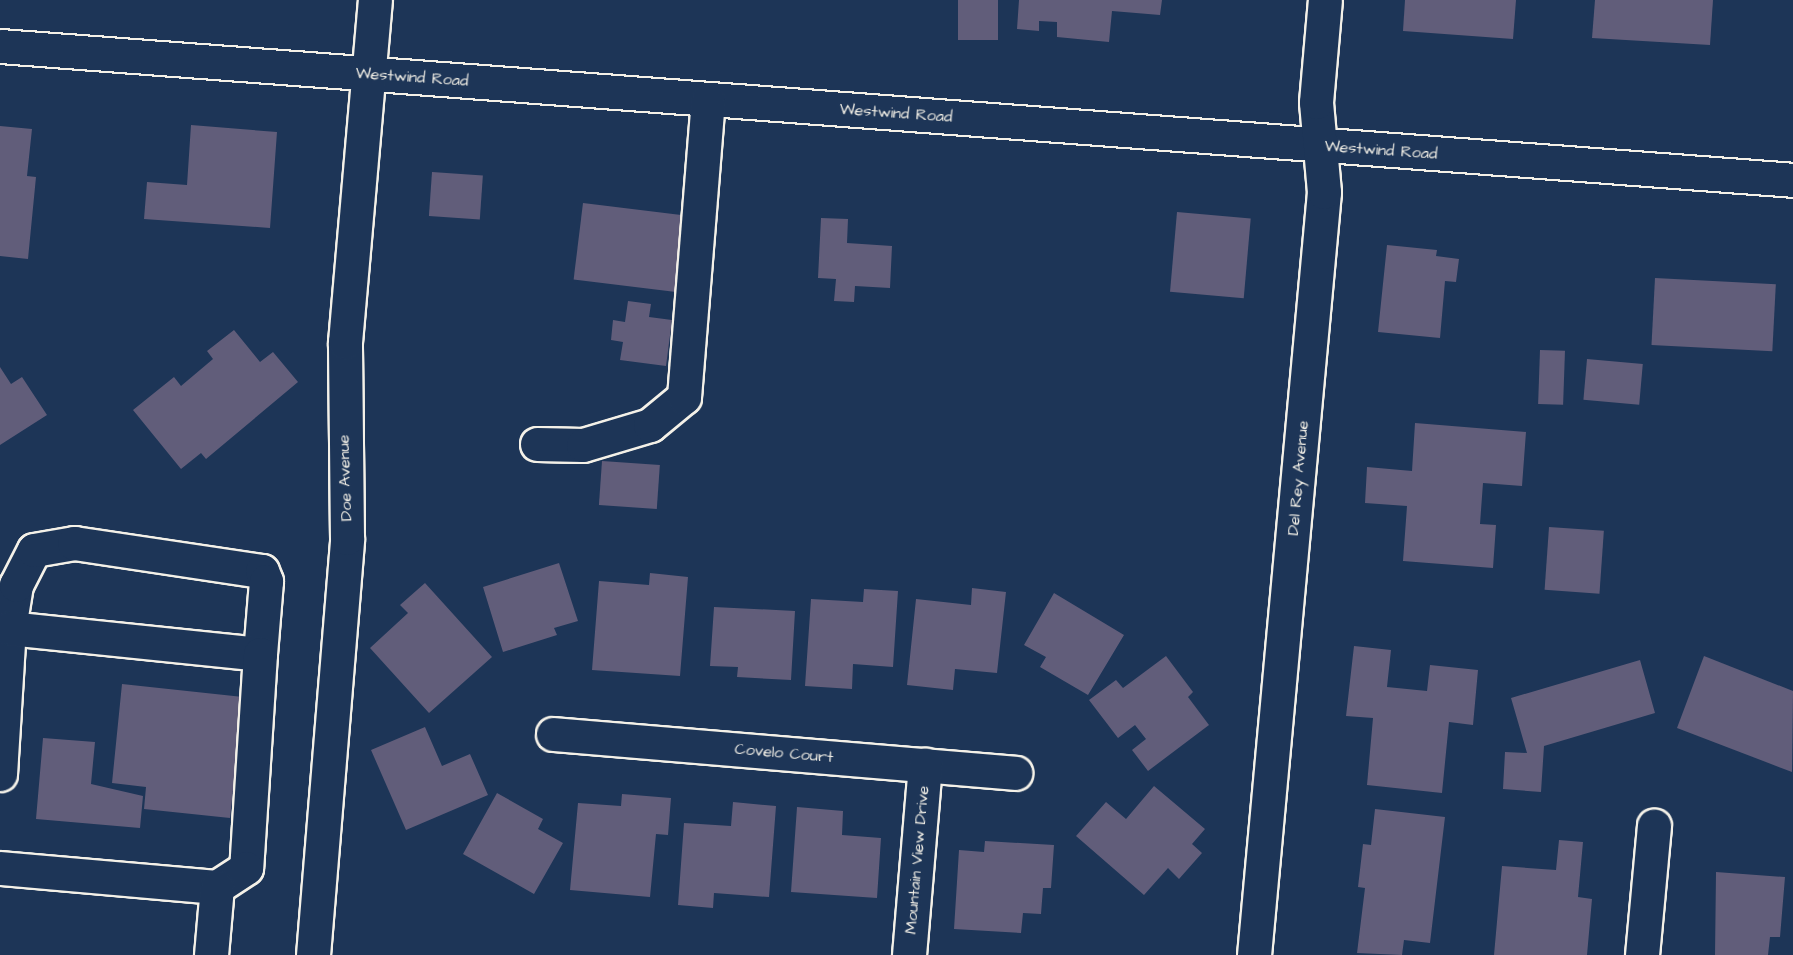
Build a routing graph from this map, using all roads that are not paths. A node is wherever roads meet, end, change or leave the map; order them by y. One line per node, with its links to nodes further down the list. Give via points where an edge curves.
1 (375, 0): 4 (street, Doe Avenue)
2 (1325, 0): 6 (street, Del Rey Avenue, via 1316,102)
3 (0, 46): 4 (street, Westwind Road)
4 (369, 74): 5 (street, Westwind Road); 19 (street, Doe Avenue, via 345,342 347,538)
5 (708, 100): 6 (street, Westwind Road); 8 (street, via 684,397 650,425 583,445)
6 (1320, 146): 7 (street, Westwind Road); 21 (street, Del Rey Avenue, via 1324,192)
7 (1793, 180)
8 (537, 444)
9 (9, 628): 10 (street); 10 (street, via 16,585 34,550 74,543 262,571 266,581); 14 (street)
10 (260, 654): 17 (street, via 246,868)
11 (552, 734): 12 (street, Covelo Court)
12 (925, 765): 13 (street, Covelo Court); 20 (street, Mountain View Drive)
13 (1015, 773)
14 (0, 774)
15 (1654, 826): 22 (street)
16 (0, 868): 17 (street)
17 (218, 887): 18 (street)
18 (211, 955)
19 (313, 955)
20 (909, 955)
21 (1254, 955)
22 (1642, 955)

